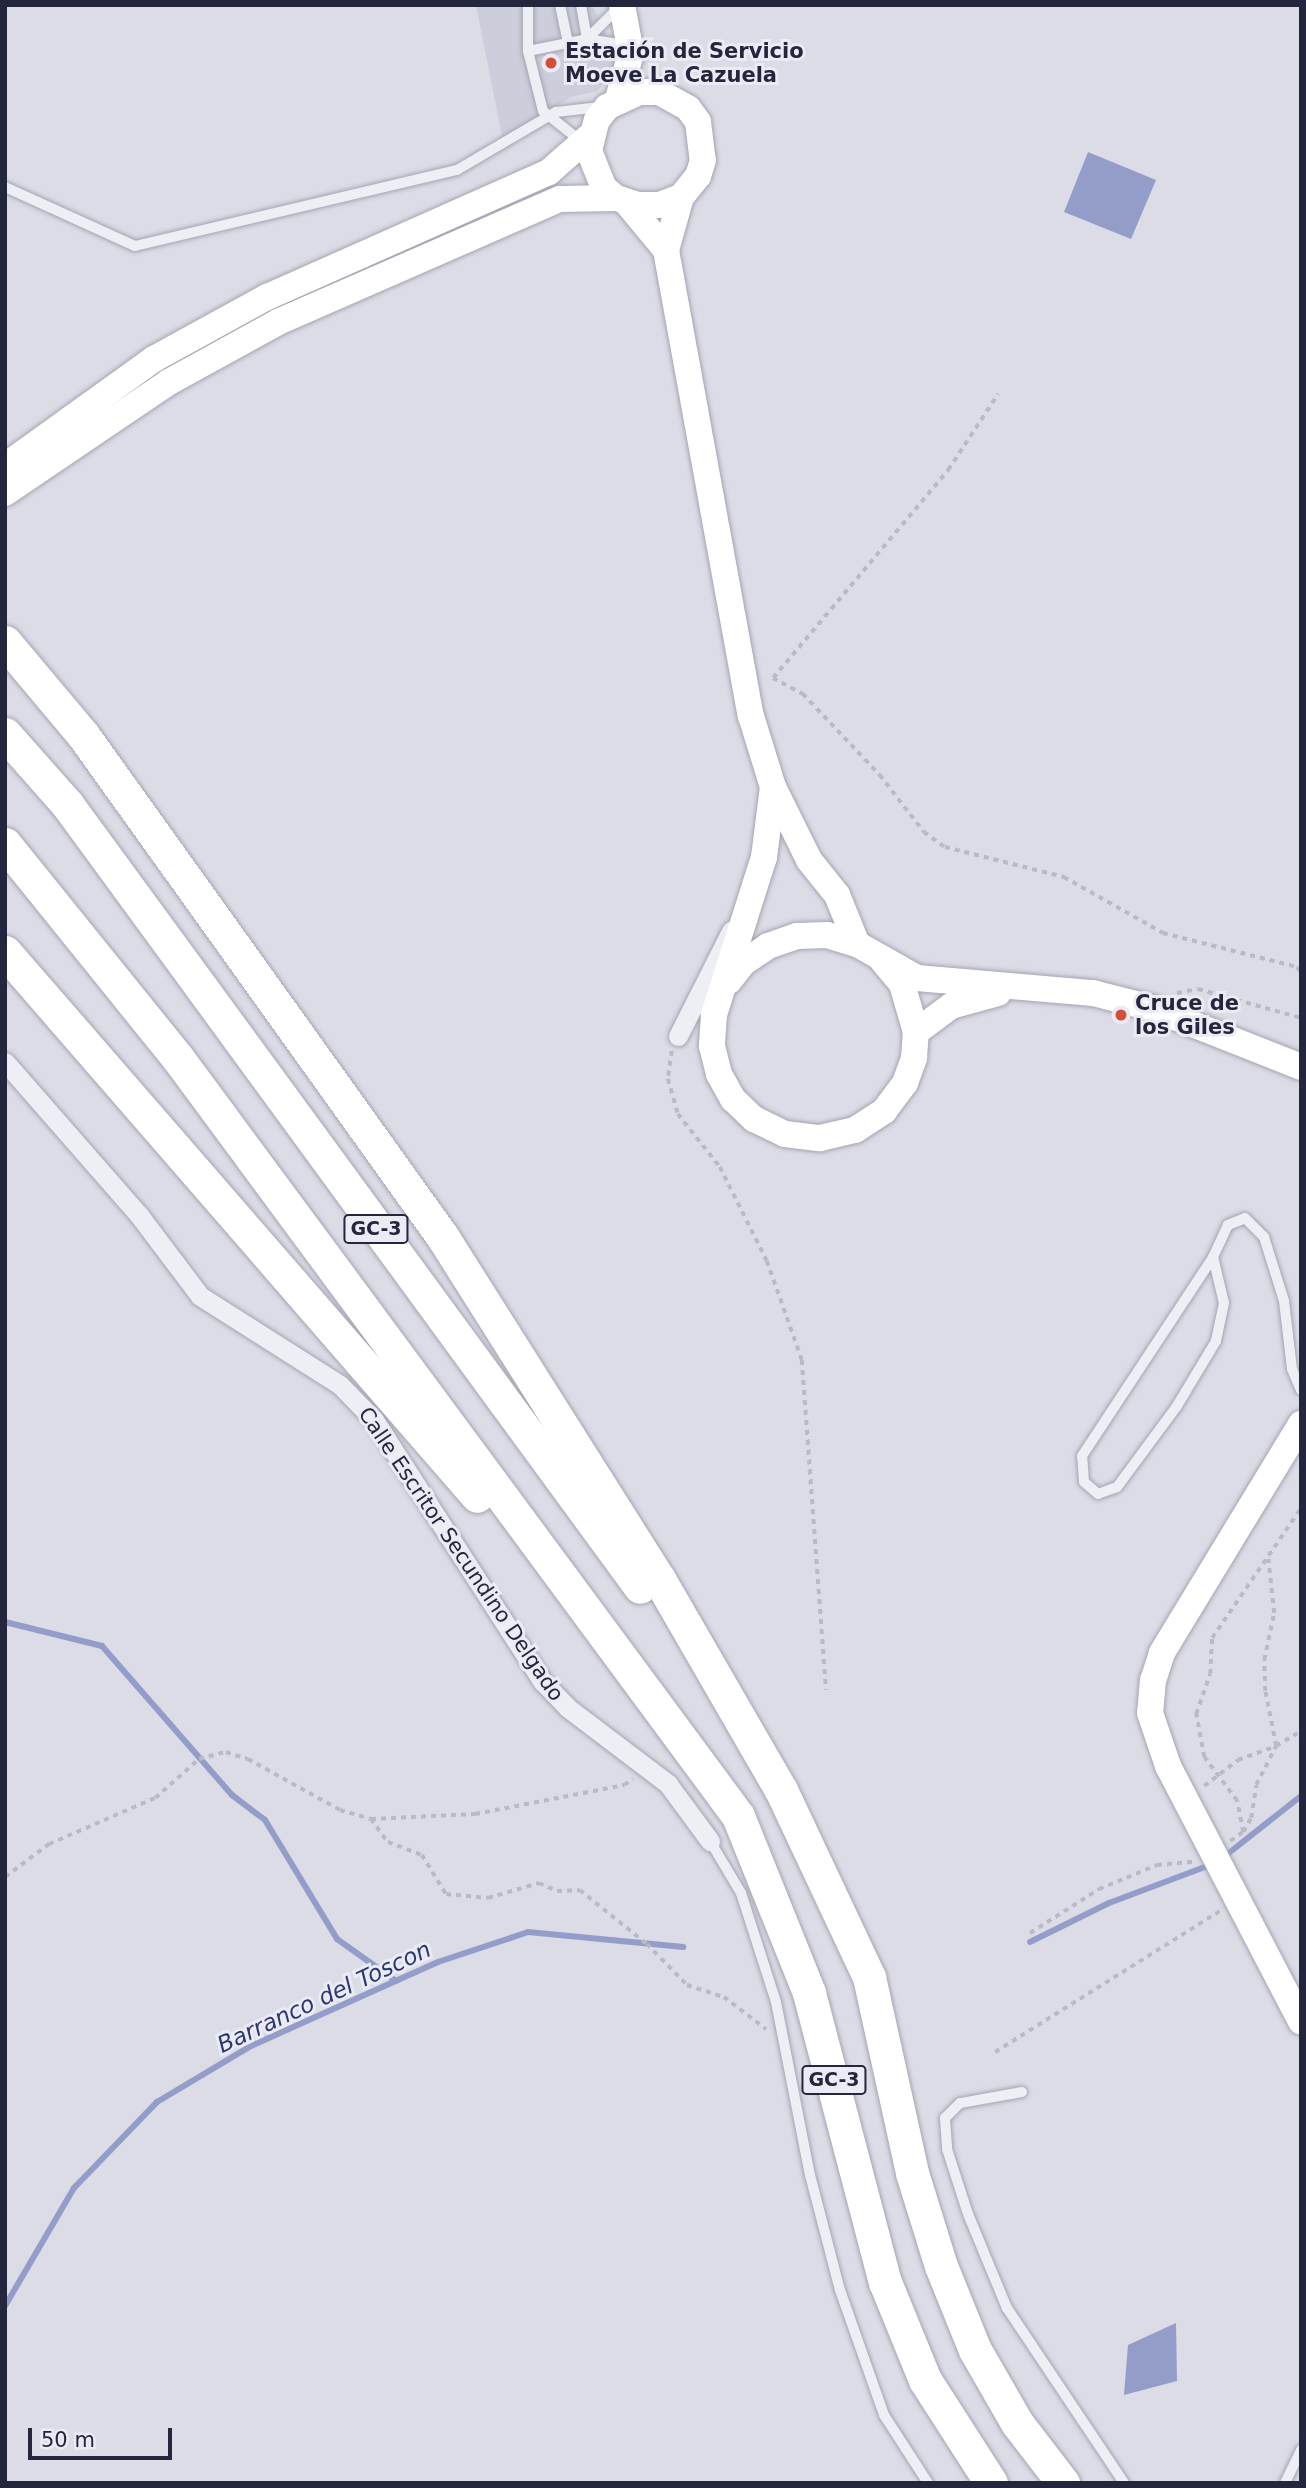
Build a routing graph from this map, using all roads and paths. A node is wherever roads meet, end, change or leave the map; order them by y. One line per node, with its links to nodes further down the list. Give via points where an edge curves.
1 (528, 5): 7 (lane)
2 (560, 5): 6 (lane)
3 (581, 5): 5 (lane)
4 (621, 5): 5 (lane); 8 (main road)
5 (587, 39): 6 (lane); 8 (lane, via 617,44)
6 (568, 43): 7 (lane)
7 (528, 51): 11 (lane)
8 (631, 53): 9 (main road); 10 (main road)
9 (659, 92): 10 (main road, via 639,92); 14 (main road, via 688,108 704,143 698,176)
10 (612, 103): 11 (lane, via 575,108); 12 (main road)
11 (548, 119): 12 (lane); 13 (lane, via 457,170 135,246)
12 (588, 143): 15 (main road, via 596,175); 18 (main road, via 549,172 267,297 154,359)
13 (5, 187)
14 (681, 197): 15 (main road, via 659,205); 16 (main road)
15 (622, 200): 16 (main road); 19 (main road, via 560,200 278,322 169,382)
16 (666, 250): 21 (main road)
17 (998, 394): 22 (path, via 948,470)
18 (5, 466)
19 (5, 494)
20 (5, 642): 47 (highway, via 83,735 442,1236 659,1579)
21 (743, 676): 22 (path); 24 (main road)
22 (773, 678): 30 (path, via 803,694 880,775 924,832 944,847 1064,877 1163,933 1297,967)
23 (5, 734): 47 (highway, GC-3, via 67,804)
24 (773, 788): 26 (main road); 27 (main road, via 809,860 837,895)
25 (5, 845): 46 (highway, GC-3, via 177,1057)
26 (757, 880): 31 (main road); 37 (street)
27 (857, 944): 29 (main road); 31 (main road, via 827,935 797,936 768,946 743,963)
28 (5, 952): 46 (highway)
29 (883, 961): 32 (main road, via 917,978); 36 (main road, via 902,984)
30 (1301, 972)
31 (724, 988): 34 (main road)
32 (1039, 990): 33 (main road, via 1093,993); 36 (main road, via 982,994 951,1006)
33 (1152, 1008): 35 (path, via 1170,994 1198,989); 39 (main road)
34 (714, 1015): 36 (main road, via 712,1046 719,1074 733,1099 754,1119 785,1134 820,1139 855,1130 884,1111 905,1083 914,1058); 37 (street)
35 (1301, 1018)
36 (916, 1032)
37 (678, 1036): 45 (path, via 668,1079 678,1114 720,1167 768,1261 802,1360)
38 (5, 1062): 50 (street, Calle Escritor Secundino Delgado, via 139,1215 200,1296 340,1385 374,1420 543,1682 568,1708)
39 (1300, 1064)
40 (1213, 1257): 40 (lane, via 1082,1456 1084,1482 1098,1494 1117,1487 1177,1406 1216,1341 1224,1303); 41 (lane, via 1228,1225 1245,1218 1264,1237 1284,1301 1292,1369)
41 (1301, 1390)
42 (1301, 1424): 52 (main road, via 1162,1653 1153,1680 1150,1713)
43 (1301, 1508): 44 (path)
44 (1268, 1557): 49 (path, via 1273,1613 1264,1660 1265,1691); 51 (path, via 1212,1638 1210,1674 1196,1714 1204,1757)
45 (826, 1690)
46 (646, 1691): 67 (highway, GC-3, via 738,1816 809,1993 885,2282 925,2380)
47 (743, 1727): 68 (highway, GC-3, via 781,1790 869,1977 912,2173 941,2266 975,2350 1017,2423)
48 (1301, 1731): 49 (path)
49 (1276, 1746): 51 (path, via 1238,1760); 54 (path, via 1256,1785)
50 (646, 1770): 53 (path, via 624,1785 475,1814); 55 (street, Calle Escritor Secundino Delgado, via 668,1784)
51 (1217, 1778): 52 (path); 54 (path, via 1237,1801)
52 (1184, 1799): 59 (main road)
53 (371, 1819): 58 (path, via 340,1810 248,1759 226,1752 199,1759 155,1798 49,1844); 63 (path, via 388,1842 422,1855 446,1894 488,1898 539,1883 557,1891 580,1890 647,1944 687,1985 724,1997 766,2027 775,2065)
54 (1243, 1832): 56 (path)
55 (710, 1842): 63 (lane, via 741,1893 776,2002)
56 (1227, 1843)
57 (1200, 1861): 60 (path, via 1157,1865 1099,1889)
58 (5, 1877)
59 (1237, 1901): 61 (main road); 62 (path)
60 (1030, 1933)
61 (1301, 2021)
62 (995, 2052)
63 (786, 2066): 66 (lane, via 839,2290 884,2415)
64 (1022, 2092): 69 (lane, via 960,2103 945,2118 947,2149 1007,2308)
65 (1301, 2450): 70 (lane)
66 (929, 2483)
67 (991, 2483)
68 (1063, 2483)
69 (1125, 2483)
70 (1284, 2483)

